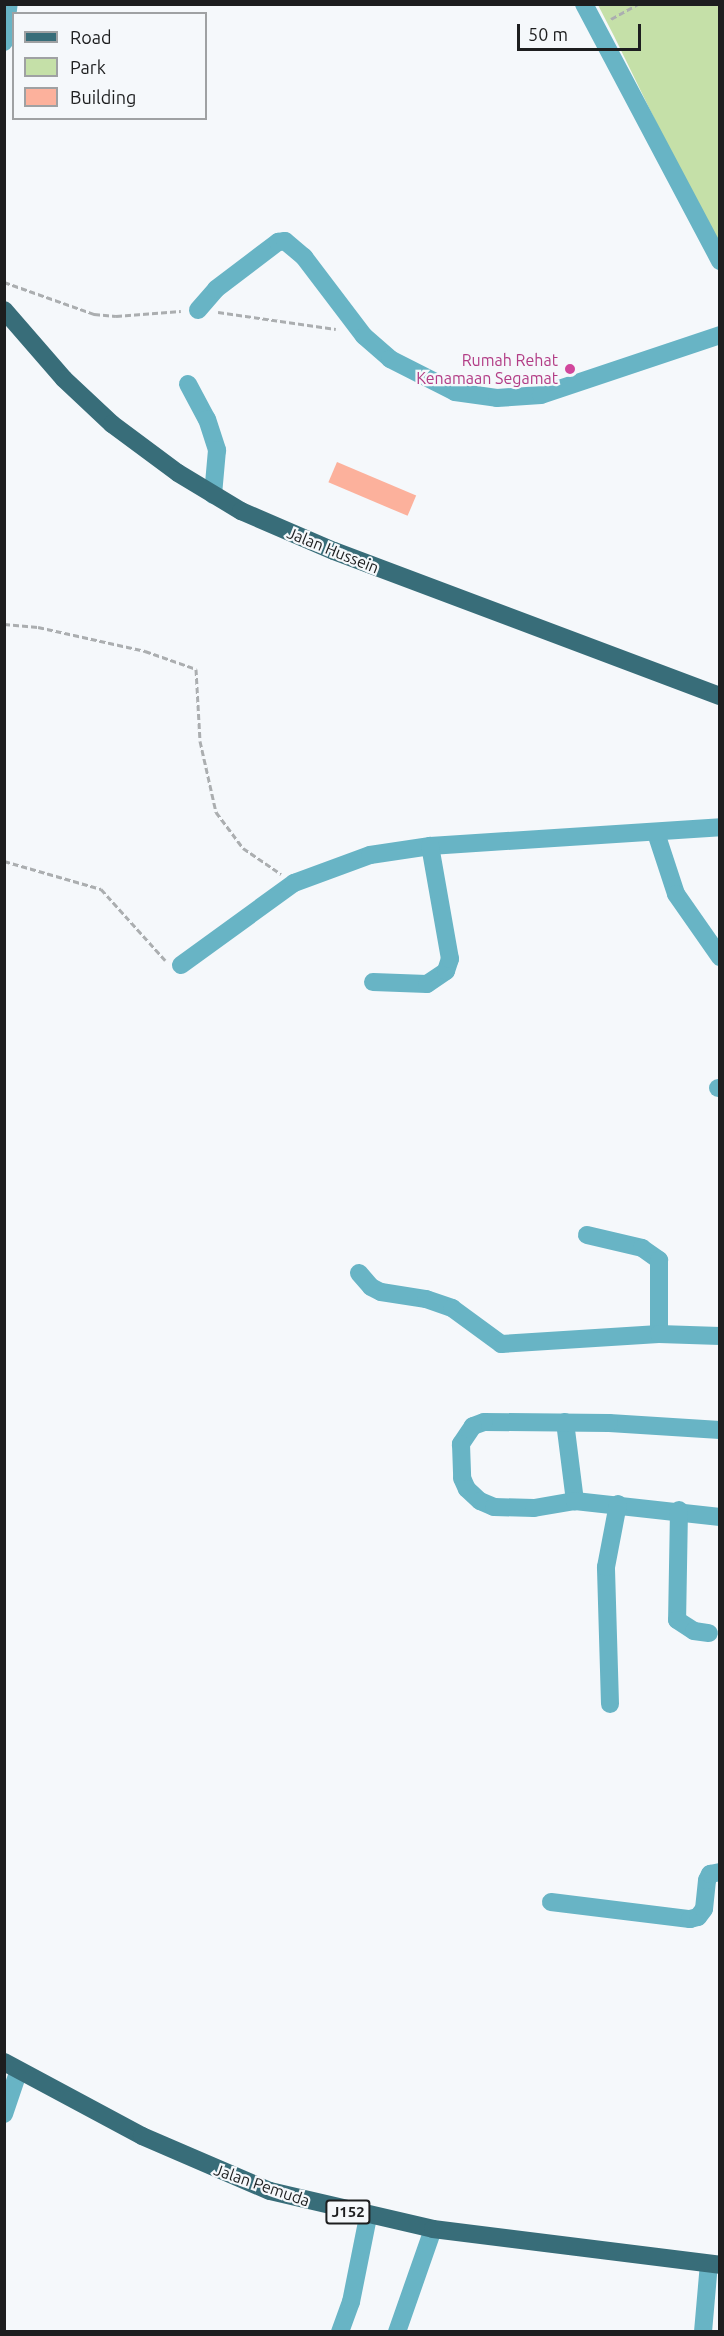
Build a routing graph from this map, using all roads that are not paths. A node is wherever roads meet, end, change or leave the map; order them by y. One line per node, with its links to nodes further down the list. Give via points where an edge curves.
1 (9, 4): 3 (street)
2 (584, 4): 4 (street)
3 (4, 42)
4 (720, 261)
5 (4, 310): 9 (main road, Jalan Hussein, via 87,402 155,457)
6 (198, 310): 7 (street, via 216,289 278,242 285,241 304,257 364,336 390,359 455,392 497,398 541,395)
7 (720, 335)
8 (188, 384): 9 (street, via 207,419 217,450)
9 (213, 495): 10 (main road, Jalan Hussein, via 334,551)
10 (720, 696)
11 (720, 827): 12 (street)
12 (656, 833): 13 (street); 14 (street, via 676,894)
13 (430, 846): 15 (street, via 350,860 294,883); 16 (street, via 450,959 446,971 427,984)
14 (720, 957)
15 (181, 965)
16 (373, 982)
17 (587, 1235): 19 (street, via 642,1248 659,1260)
18 (359, 1273): 19 (street, via 381,1292 452,1308 501,1344)
19 (659, 1334): 20 (street)
20 (720, 1336)
21 (565, 1422): 22 (street); 23 (street); 23 (street, via 484,1422 473,1426 461,1444 462,1478 480,1501 494,1507 534,1508)
22 (720, 1430)
23 (575, 1502): 24 (street)
24 (618, 1504): 25 (street); 28 (street, via 606,1567)
25 (680, 1510): 26 (street); 27 (street, via 677,1620 694,1631)
26 (720, 1517)
27 (709, 1633)
28 (610, 1704)
29 (720, 1872): 30 (street, via 710,1874 704,1909 698,1917 690,1919)
30 (551, 1902)
31 (12, 2066): 32 (street); 33 (main road, Jalan Pemuda / J152, via 142,2136 230,2176)
32 (4, 2114)
33 (368, 2217): 34 (main road, Jalan Pemuda / J152); 36 (street, via 351,2302)
34 (433, 2229): 35 (main road, Jalan Pemuda / J152); 37 (street)
35 (714, 2265): 38 (street)
36 (340, 2331)
37 (397, 2331)
38 (703, 2331)

